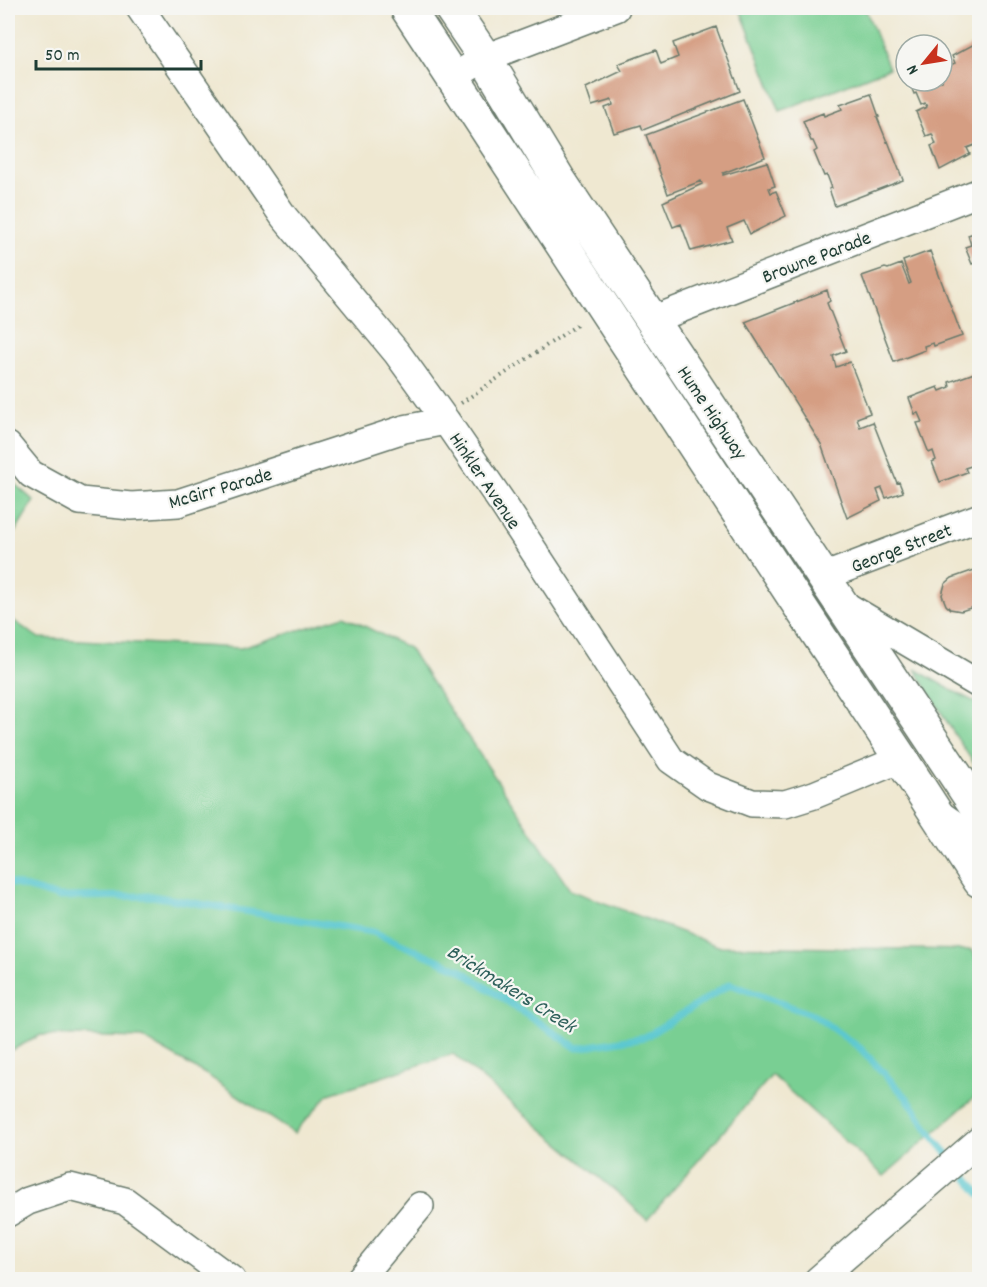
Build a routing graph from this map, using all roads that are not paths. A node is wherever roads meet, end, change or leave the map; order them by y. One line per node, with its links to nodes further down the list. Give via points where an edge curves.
1 (140, 8): 9 (street, Hinkler Avenue, via 284,217 397,353)
2 (407, 8): 6 (highway, Hume Highway)
3 (451, 8): 5 (highway, Hume Highway)
4 (616, 8): 5 (street)
5 (485, 58): 6 (street); 8 (highway, Hume Highway)
6 (453, 77): 15 (highway, Hume Highway)
7 (980, 192): 8 (street, Browne Parade)
8 (652, 320): 12 (highway, Hume Highway)
9 (446, 422): 10 (street, McGirr Parade, via 404,429 178,503 131,506 80,501 31,474); 15 (street, Hinkler Avenue, via 671,760 708,786 752,803 785,804)
10 (8, 446)
11 (980, 517): 12 (street, George Street)
12 (823, 577): 13 (highway, Hume Highway)
13 (842, 604): 14 (street); 17 (highway, Hume Highway)
14 (980, 685)
15 (902, 759): 16 (highway, Hume Highway)
16 (935, 812): 18 (street); 19 (highway, Hume Highway)
17 (980, 812)
18 (980, 842)
19 (980, 881)
20 (980, 1140): 25 (street)
21 (420, 1206): 24 (street)
22 (8, 1213): 23 (street, via 28,1201 70,1187 125,1201)
23 (232, 1280)
24 (359, 1280)
25 (818, 1280)

